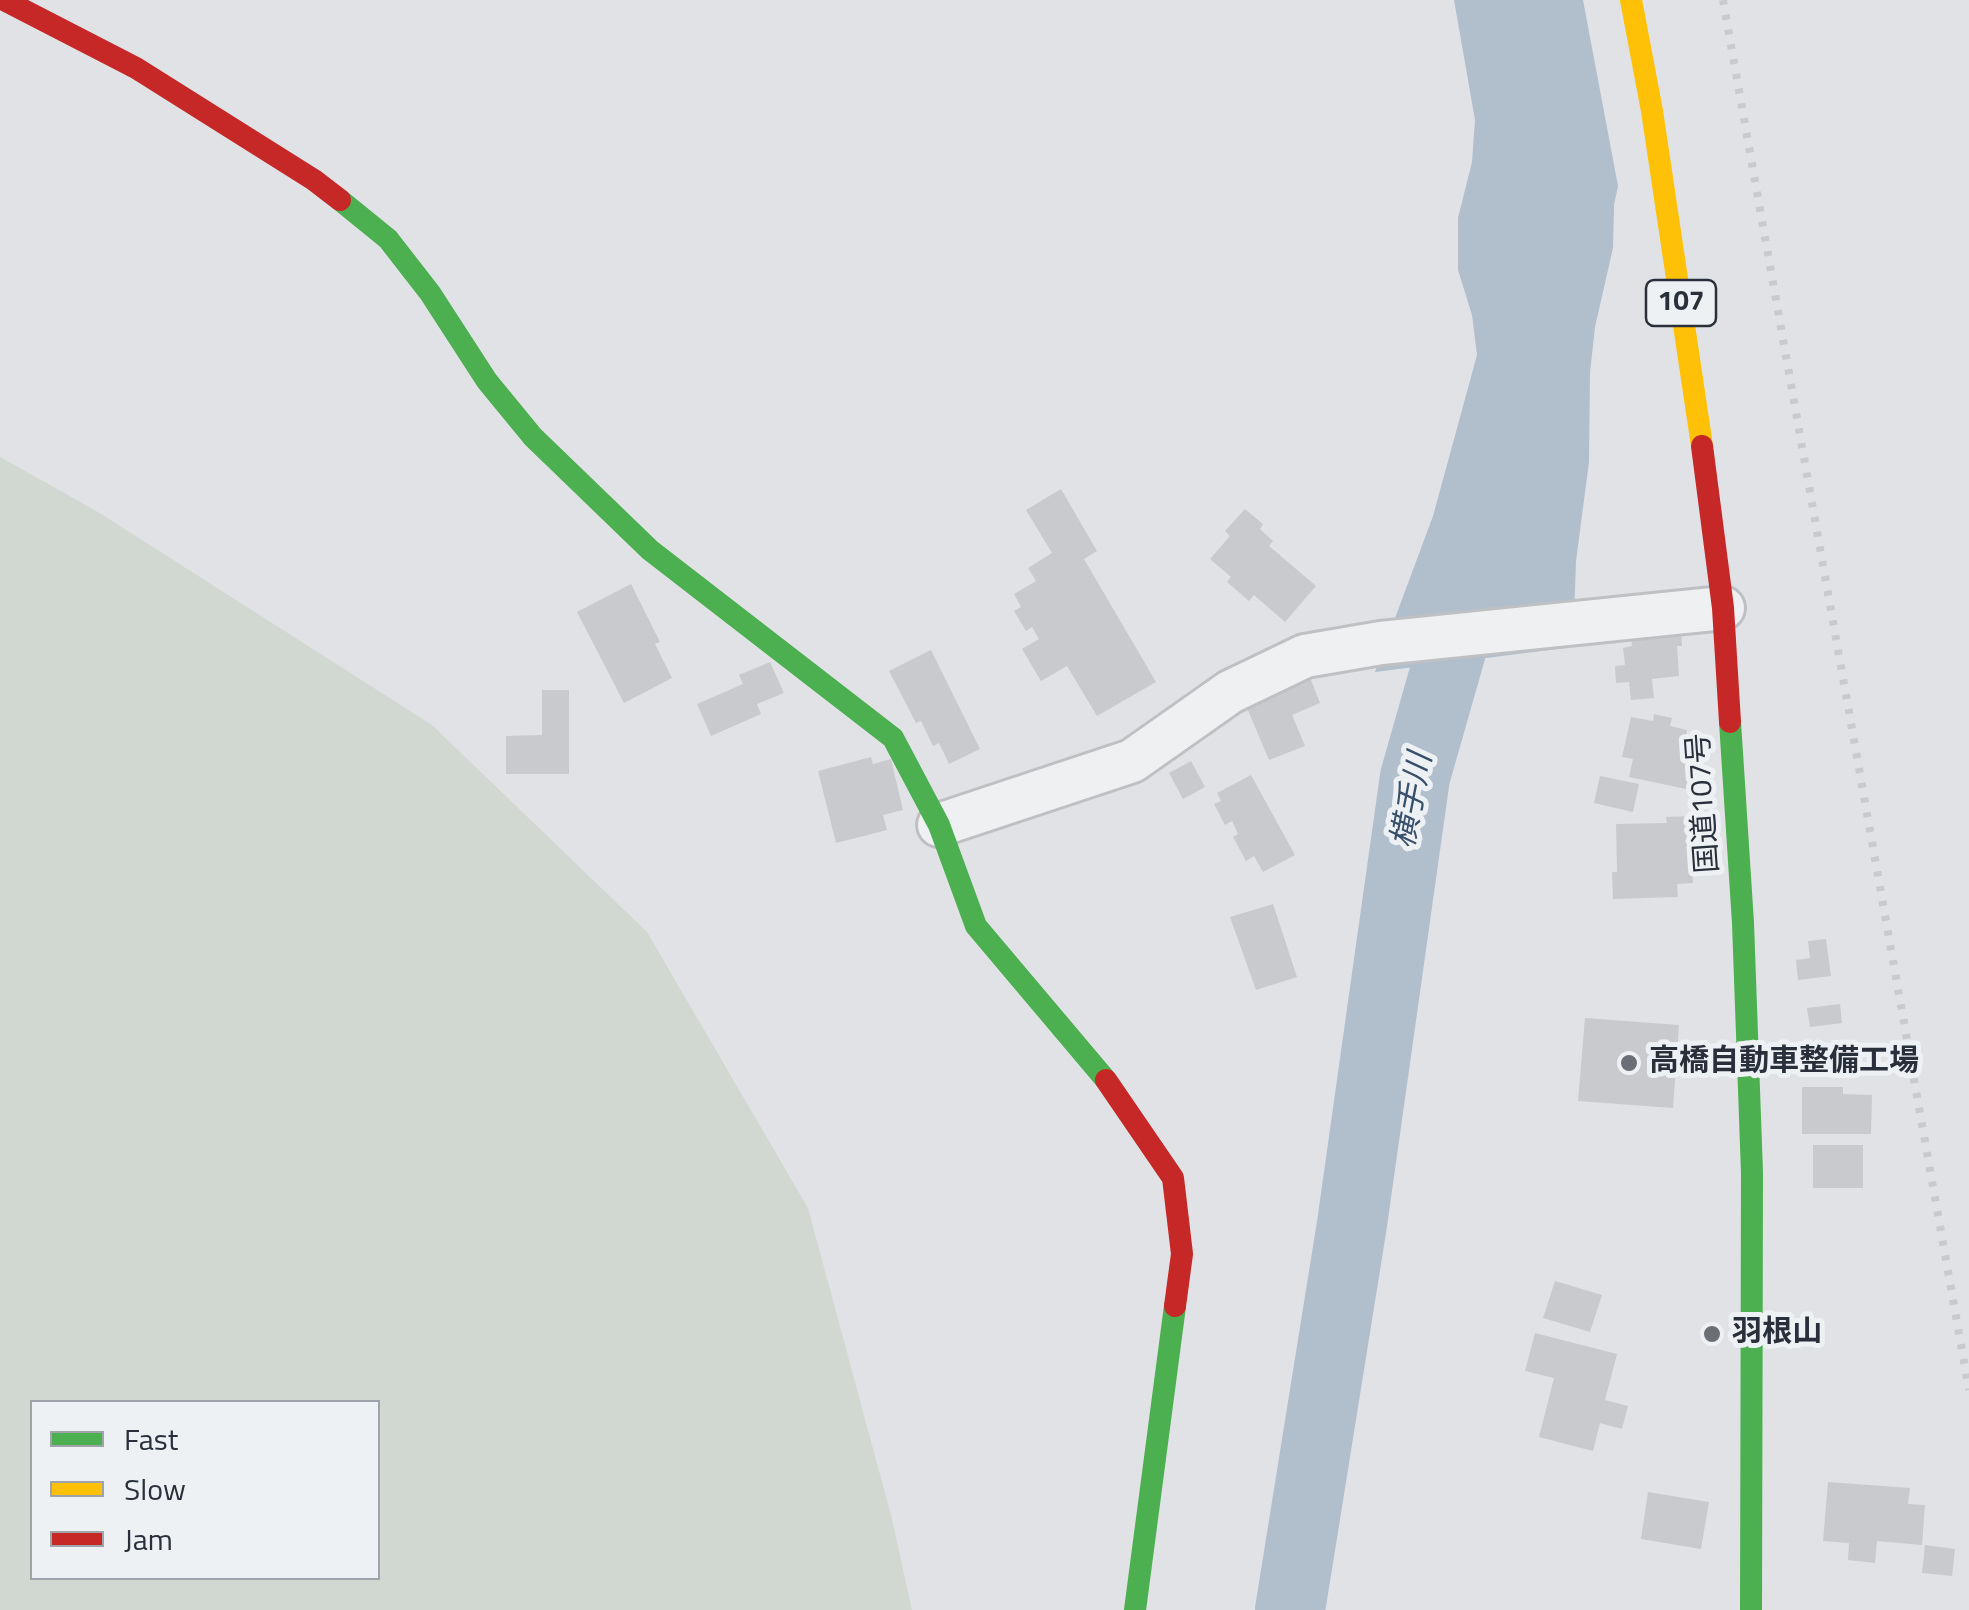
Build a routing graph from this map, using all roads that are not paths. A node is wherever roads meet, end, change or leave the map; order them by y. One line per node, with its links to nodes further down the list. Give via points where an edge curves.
1 (4, 0): 4 (main road, via 136,68 314,180 388,239 533,437 650,550 894,738)
2 (1630, 0): 3 (main road, 国道107号 / 107)
3 (1724, 608): 4 (street, via 1305,656 1230,692 1132,760); 6 (main road, 国道107号 / 107, via 1752,1173)
4 (939, 824): 5 (main road, via 976,926 1117,1093 1173,1178 1182,1254)
5 (1135, 1610)
6 (1751, 1610)

